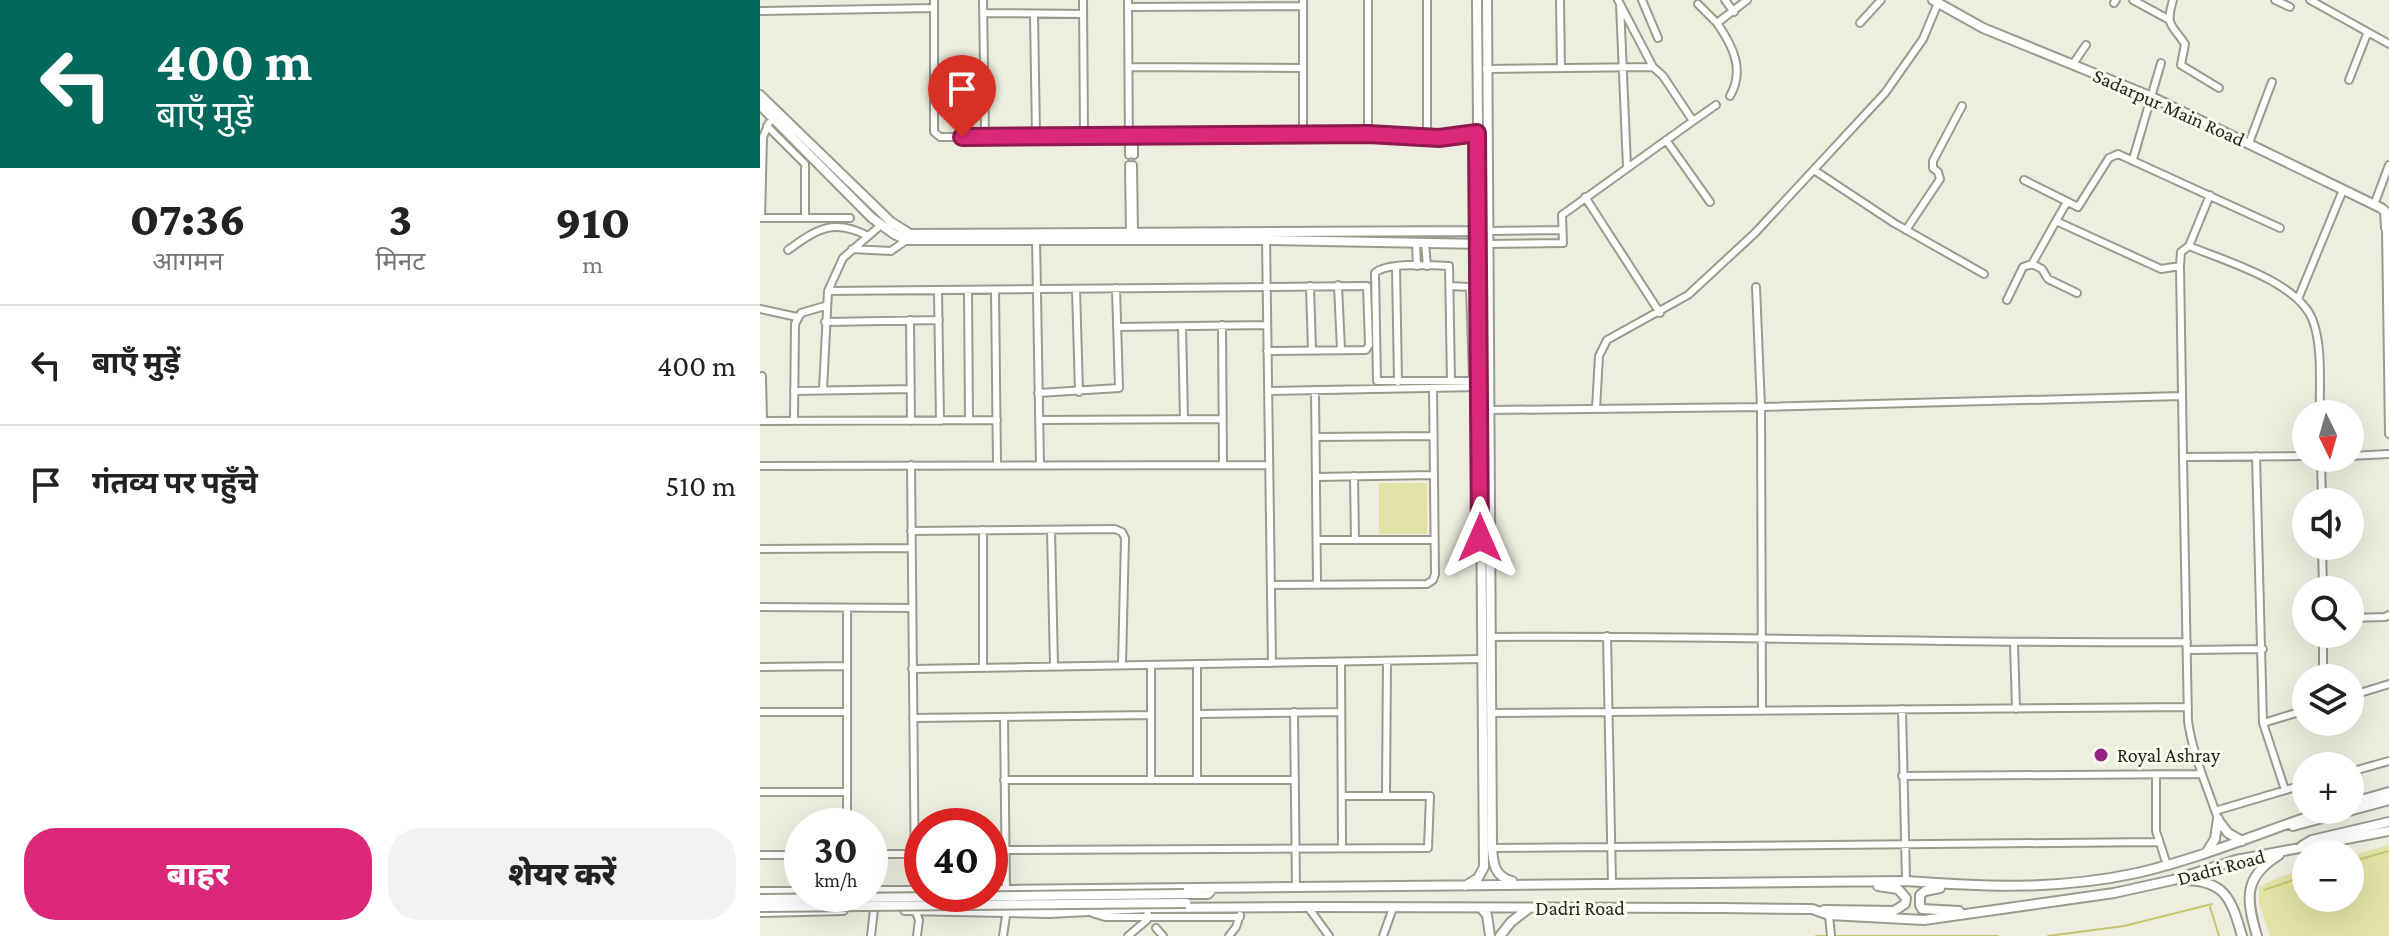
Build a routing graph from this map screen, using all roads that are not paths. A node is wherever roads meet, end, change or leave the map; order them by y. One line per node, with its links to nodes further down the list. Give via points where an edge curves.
1 (764, 0): 29 (street)
2 (818, 0): 28 (street)
3 (983, 0): 31 (street)
4 (1083, 0): 33 (street)
5 (1368, 0): 63 (street)
6 (1427, 0): 68 (street)
7 (1477, 0): 61 (street)
8 (1487, 0): 48 (street)
9 (1560, 0): 47 (street)
10 (1642, 0): 38 (street)
11 (1725, 0): 30 (street)
12 (1747, 0): 30 (street)
13 (1881, 0): 36 (street)
14 (2133, 0): 34 (street)
15 (2173, 0): 34 (street)
16 (2275, 0): 27 (street)
17 (2310, 0): 37 (street)
18 (1936, 1): 42 (street, Sadarpur Main Road, via 1983,28); 76 (street, via 1923,39 1906,65)
19 (1619, 2): 44 (street); 45 (street)
20 (1196, 3): 21 (street); 25 (street)
21 (1249, 3): 22 (street)
22 (1303, 3): 46 (street)
23 (878, 4): 24 (street); 28 (street)
24 (934, 4): 65 (street, via 934,132 940,137)
25 (1128, 4): 43 (street)
26 (1698, 4): 35 (street)
27 (2290, 7)
28 (818, 9): 29 (street)
29 (762, 11)
30 (1734, 12): 35 (street)
31 (983, 13): 32 (street); 65 (street)
32 (1034, 14): 33 (street); 66 (street)
33 (1083, 14): 67 (street)
34 (2168, 19): 51 (street, via 2185,44 2181,65)
35 (1717, 23): 53 (street, via 1739,73)
36 (1860, 23)
37 (2367, 34): 39 (street); 49 (street)
38 (1658, 38)
39 (2389, 44)
40 (2086, 45): 42 (street)
41 (2161, 63): 54 (street)
42 (2073, 64): 54 (street, Sadarpur Main Road)
43 (1129, 67): 46 (street); 64 (street)
44 (1624, 67): 45 (street); 47 (street); 75 (street)
45 (1653, 67): 59 (street)
46 (1303, 68): 62 (street)
47 (1561, 68): 48 (street)
48 (1486, 69): 93 (street)
49 (2349, 80)
50 (2272, 82): 70 (street)
51 (2219, 88)
52 (760, 95): 97 (street)
53 (1730, 96)
54 (2152, 97): 70 (street, Sadarpur Main Road); 72 (street)
55 (760, 105): 58 (street)
56 (1716, 105): 59 (street)
57 (1962, 106): 92 (street, via 1933,161 1940,179)
58 (773, 118): 60 (street); 88 (street)
59 (1693, 121): 69 (street)
60 (767, 126): 84 (street); 85 (street, via 805,164)
61 (1477, 133): 68 (street); 93 (street)
62 (1303, 134): 63 (street); 64 (street)
63 (1368, 134): 68 (street)
64 (1131, 135): 67 (street); 71 (street)
65 (985, 136): 66 (street)
66 (1036, 136): 67 (street)
67 (1084, 136)
68 (1428, 136)
69 (1666, 140): 75 (street); 81 (street)
70 (2249, 143): 78 (street, Sadarpur Main Road)
71 (1131, 155)
72 (2133, 159): 79 (street); 82 (street, via 2113,154 2081,207)
73 (1131, 165): 95 (street)
74 (2389, 165): 83 (street)
75 (1627, 167): 80 (street)
76 (1814, 170): 92 (street); 127 (street, via 1718,270)
77 (2024, 180): 82 (street)
78 (2343, 190): 83 (street, Sadarpur Main Road); 123 (street)
79 (2210, 195): 89 (street); 101 (street)
80 (1585, 197): 91 (street, via 1562,215); 127 (street)
81 (1710, 202)
82 (2067, 202): 87 (street)
83 (2374, 205): 90 (street, via 2385,211)
84 (761, 218): 85 (street)
85 (805, 218): 86 (street)
86 (850, 218)
87 (2056, 221): 104 (street); 108 (street, via 2154,267)
88 (881, 225): 94 (street); 97 (street)
89 (2280, 228)
90 (2387, 228): 165 (street)
91 (1562, 230): 93 (street); 100 (street, via 1563,243)
92 (1906, 230): 109 (street)
93 (1482, 231): 96 (street); 100 (street)
94 (868, 236): 102 (street); 103 (street, via 845,227 820,229)
95 (1132, 236): 96 (street); 98 (street)
96 (1266, 236): 99 (street); 111 (street)
97 (909, 237): 98 (street); 102 (street, via 891,251)
98 (1036, 238): 120 (street)
99 (1420, 243): 100 (street); 106 (street); 107 (street)
100 (1483, 244): 142 (street); 155 (street)
101 (2189, 246): 108 (street, via 2181,252); 123 (street)
102 (852, 249): 121 (street)
103 (788, 250)
104 (2032, 264): 122 (street); 124 (street, via 2023,267)
105 (1396, 266): 106 (street); 141 (street); 141 (street, via 1375,273 1376,379)
106 (1417, 266): 107 (street)
107 (1427, 266): 113 (street, via 1449,266)
108 (2180, 266): 151 (street)
109 (1984, 274)
110 (1338, 285): 112 (street); 137 (street); 137 (street, via 1368,289 1368,348)
111 (1267, 286): 112 (street); 115 (street); 133 (street)
112 (1310, 286): 136 (street)
113 (1450, 286): 140 (street); 140 (street, via 1470,287 1473,378)
114 (1756, 287): 153 (street)
115 (1116, 288): 116 (street); 135 (street)
116 (1076, 289): 120 (street); 149 (street)
117 (938, 290): 118 (street); 121 (street); 130 (street)
118 (968, 290): 119 (street); 158 (street)
119 (995, 290): 120 (street); 159 (street)
120 (1036, 290): 150 (street)
121 (828, 291): 125 (street)
122 (2077, 293)
123 (2298, 299): 152 (street, via 2314,325)
124 (2007, 300)
125 (825, 306): 128 (street); 131 (street)
126 (760, 309): 128 (street)
127 (1660, 313): 154 (street, via 1615,334 1602,348)
128 (797, 317): 147 (street)
129 (910, 320): 130 (street); 131 (street); 144 (street)
130 (939, 320): 164 (street)
131 (825, 322): 145 (street)
132 (1222, 325): 133 (street); 134 (street); 157 (street)
133 (1267, 325): 138 (street)
134 (1182, 326): 135 (street); 156 (street)
135 (1117, 327): 149 (street, via 1119,388)
136 (1312, 350): 137 (street); 138 (street)
137 (1341, 350)
138 (1267, 351): 148 (street)
139 (762, 376): 161 (street)
140 (1451, 381): 141 (street)
141 (1398, 382)
142 (1479, 387): 143 (street); 204 (street)
143 (1433, 388): 146 (street); 166 (street)
144 (911, 389): 145 (street); 163 (street)
145 (823, 390): 147 (street)
146 (1315, 390): 148 (street); 167 (street)
147 (794, 391): 162 (street)
148 (1268, 391): 177 (street)
149 (1079, 392): 150 (street)
150 (1038, 393): 160 (street)
151 (2181, 396): 153 (street); 172 (street)
152 (2319, 400)
153 (1761, 407): 154 (street); 199 (street)
154 (1596, 409): 155 (street)
155 (1491, 410): 198 (street)
156 (1184, 419): 157 (street); 160 (street)
157 (1222, 419): 176 (street)
158 (969, 420): 159 (street); 164 (street)
159 (997, 420): 174 (street)
160 (1039, 420): 175 (street)
161 (761, 421): 162 (street)
162 (794, 421): 163 (street)
163 (911, 421): 164 (street)
164 (940, 421)
165 (2389, 434)
166 (1433, 436): 167 (street); 179 (street)
167 (1316, 437): 181 (street)
168 (2389, 454): 169 (street)
169 (2364, 455)
170 (2256, 456): 171 (street); 172 (street); 202 (street)
171 (2292, 456)
172 (2183, 457): 200 (street)
173 (911, 465): 174 (street); 178 (street); 184 (street)
174 (997, 465): 175 (street)
175 (1040, 465): 176 (street)
176 (1223, 465): 177 (street)
177 (1269, 465): 191 (street)
178 (760, 466)
179 (1433, 475): 180 (street); 187 (street)
180 (1354, 476): 181 (street); 186 (street)
181 (1316, 477): 185 (street)
182 (983, 530): 183 (street); 184 (street); 214 (street)
183 (1051, 530): 209 (street, via 1122,532); 212 (street)
184 (911, 531): 188 (street)
185 (1317, 540): 186 (street); 190 (street)
186 (1355, 540): 187 (street)
187 (1434, 540): 190 (street, via 1435,574 1427,584)
188 (911, 548): 189 (street); 194 (street)
189 (760, 549)
190 (1317, 584): 191 (street)
191 (1271, 585): 207 (street)
192 (760, 607): 193 (street)
193 (847, 608): 194 (street); 211 (street)
194 (912, 608): 215 (street)
195 (2389, 615): 196 (street)
196 (2364, 618)
197 (1607, 636): 198 (street); 199 (street); 226 (street)
198 (1491, 637): 227 (street)
199 (1760, 640): 201 (street); 221 (street)
200 (2187, 642): 201 (street); 203 (street)
201 (2014, 643): 220 (street)
202 (2263, 649): 203 (street); 233 (street)
203 (2188, 650): 218 (street)
204 (1481, 659): 205 (street); 283 (street, via 1484,867 1478,878)
205 (1387, 661): 206 (street); 248 (street)
206 (1341, 662): 207 (street); 225 (street)
207 (1272, 663): 208 (street)
208 (1197, 664): 210 (street); 228 (street)
209 (1122, 665): 210 (street); 212 (street)
210 (1151, 665): 230 (street)
211 (847, 666): 213 (street); 223 (street)
212 (1054, 666): 214 (street)
213 (760, 667)
214 (983, 667): 215 (street)
215 (912, 669): 232 (street)
216 (2389, 684): 217 (street)
217 (2364, 692)
218 (2188, 707): 220 (street); 236 (street)
219 (1902, 709): 220 (street); 221 (street); 238 (street)
220 (2016, 709)
221 (1762, 711): 226 (street)
222 (760, 712): 223 (street)
223 (847, 712): 246 (street)
224 (1294, 712): 225 (street); 228 (street); 242 (street)
225 (1341, 712): 249 (street)
226 (1608, 712): 227 (street); 265 (street)
227 (1492, 713): 268 (street)
228 (1197, 714): 241 (street)
229 (2292, 714): 233 (street)
230 (1151, 715): 231 (street); 240 (street)
231 (1004, 717): 232 (street); 239 (street)
232 (913, 718): 253 (street)
233 (2263, 723): 244 (street)
234 (2389, 761): 235 (street)
235 (2364, 768)
236 (2200, 774): 237 (street); 255 (street)
237 (2156, 775): 238 (street); 263 (street)
238 (1902, 776): 264 (street)
239 (1004, 780): 240 (street); 254 (street)
240 (1151, 780): 241 (street)
241 (1197, 780): 242 (street)
242 (1294, 780): 266 (street)
243 (2292, 788): 244 (street)
244 (2285, 790): 255 (street)
245 (760, 792): 246 (street)
246 (847, 792): 252 (street)
247 (2389, 792): 250 (street)
248 (1386, 795): 249 (street); 267 (street, via 1430,796 1428,848)
249 (1342, 796): 267 (street)
250 (2364, 799)
251 (2389, 800): 258 (street)
252 (847, 808)
253 (914, 808)
254 (1004, 808)
255 (2217, 815): 262 (street, via 2228,833); 272 (street, via 2215,839)
256 (2389, 822): 260 (street)
257 (2294, 824): 258 (street, Dadri Road)
258 (2284, 828): 262 (street, Dadri Road)
259 (2389, 831): 261 (street, Dadri Road)
260 (2312, 840)
261 (2344, 840)
262 (2242, 841): 272 (street, Dadri Road)
263 (2158, 842): 264 (street); 275 (street)
264 (1904, 844): 265 (street); 277 (street)
265 (1610, 847): 268 (street); 280 (street)
266 (1294, 848): 267 (street); 269 (street); 285 (street)
267 (1342, 848)
268 (1492, 848): 278 (street, via 1498,874)
269 (1008, 850)
270 (2292, 850): 271 (street, Dadri Road)
271 (2286, 851): 276 (street, Dadri Road); 322 (street, via 2257,872 2250,885)
272 (2205, 853): 275 (street, Dadri Road)
273 (760, 855): 274 (street)
274 (784, 855)
275 (2167, 865): 281 (street, Dadri Road, via 2073,882)
276 (2173, 880): 300 (street, Dadri Road); 321 (street, via 2225,892)
277 (1906, 881): 279 (street, Dadri Road); 281 (street, Dadri Road)
278 (1529, 883): 280 (street, Dadri Road); 283 (street, Dadri Road)
279 (1853, 883): 280 (street, Dadri Road); 297 (street, via 1898,889 1905,904 1894,911)
280 (1612, 885)
281 (1982, 886): 300 (street, via 1931,889 1919,900 1929,911)
282 (1388, 887): 283 (street, Dadri Road); 285 (street, Dadri Road); 294 (street)
283 (1460, 887)
284 (1213, 888): 285 (street, Dadri Road); 286 (street, Dadri Road); 291 (street)
285 (1296, 888)
286 (1066, 889): 287 (street, Dadri Road); 306 (street)
287 (1008, 890)
288 (760, 892): 289 (street)
289 (784, 892)
290 (760, 899): 291 (street, bridge)
291 (1185, 899): 293 (street); 298 (street, bridge)
292 (1308, 907): 294 (street, Dadri Road); 304 (street, Dadri Road); 316 (street)
293 (1217, 908): 304 (street, Dadri Road); 307 (street, Dadri Road)
294 (1391, 908): 295 (street, Dadri Road); 317 (street)
295 (1481, 908): 296 (street, Dadri Road); 318 (street)
296 (1528, 908): 297 (street, Dadri Road); 319 (street)
297 (1812, 909): 308 (street, Dadri Road)
298 (760, 910): 299 (street, Dadri Road)
299 (784, 910)
300 (1980, 911): 308 (street, Dadri Road, via 1924,920)
301 (874, 912): 310 (street)
302 (916, 912): 311 (street)
303 (976, 912): 305 (street, Dadri Road)
304 (1240, 912): 307 (street); 315 (street)
305 (1007, 913): 306 (street, Dadri Road); 312 (street)
306 (1068, 913): 307 (street, Dadri Road)
307 (1148, 913): 313 (street)
308 (1829, 915): 320 (street)
309 (1156, 928): 314 (street)
310 (871, 936)
311 (917, 936)
312 (1003, 936)
313 (1128, 936)
314 (1163, 936)
315 (1229, 936)
316 (1329, 936)
317 (1383, 936)
318 (1490, 936)
319 (1500, 936)
320 (1831, 936)
321 (2242, 936)
322 (2257, 936)

